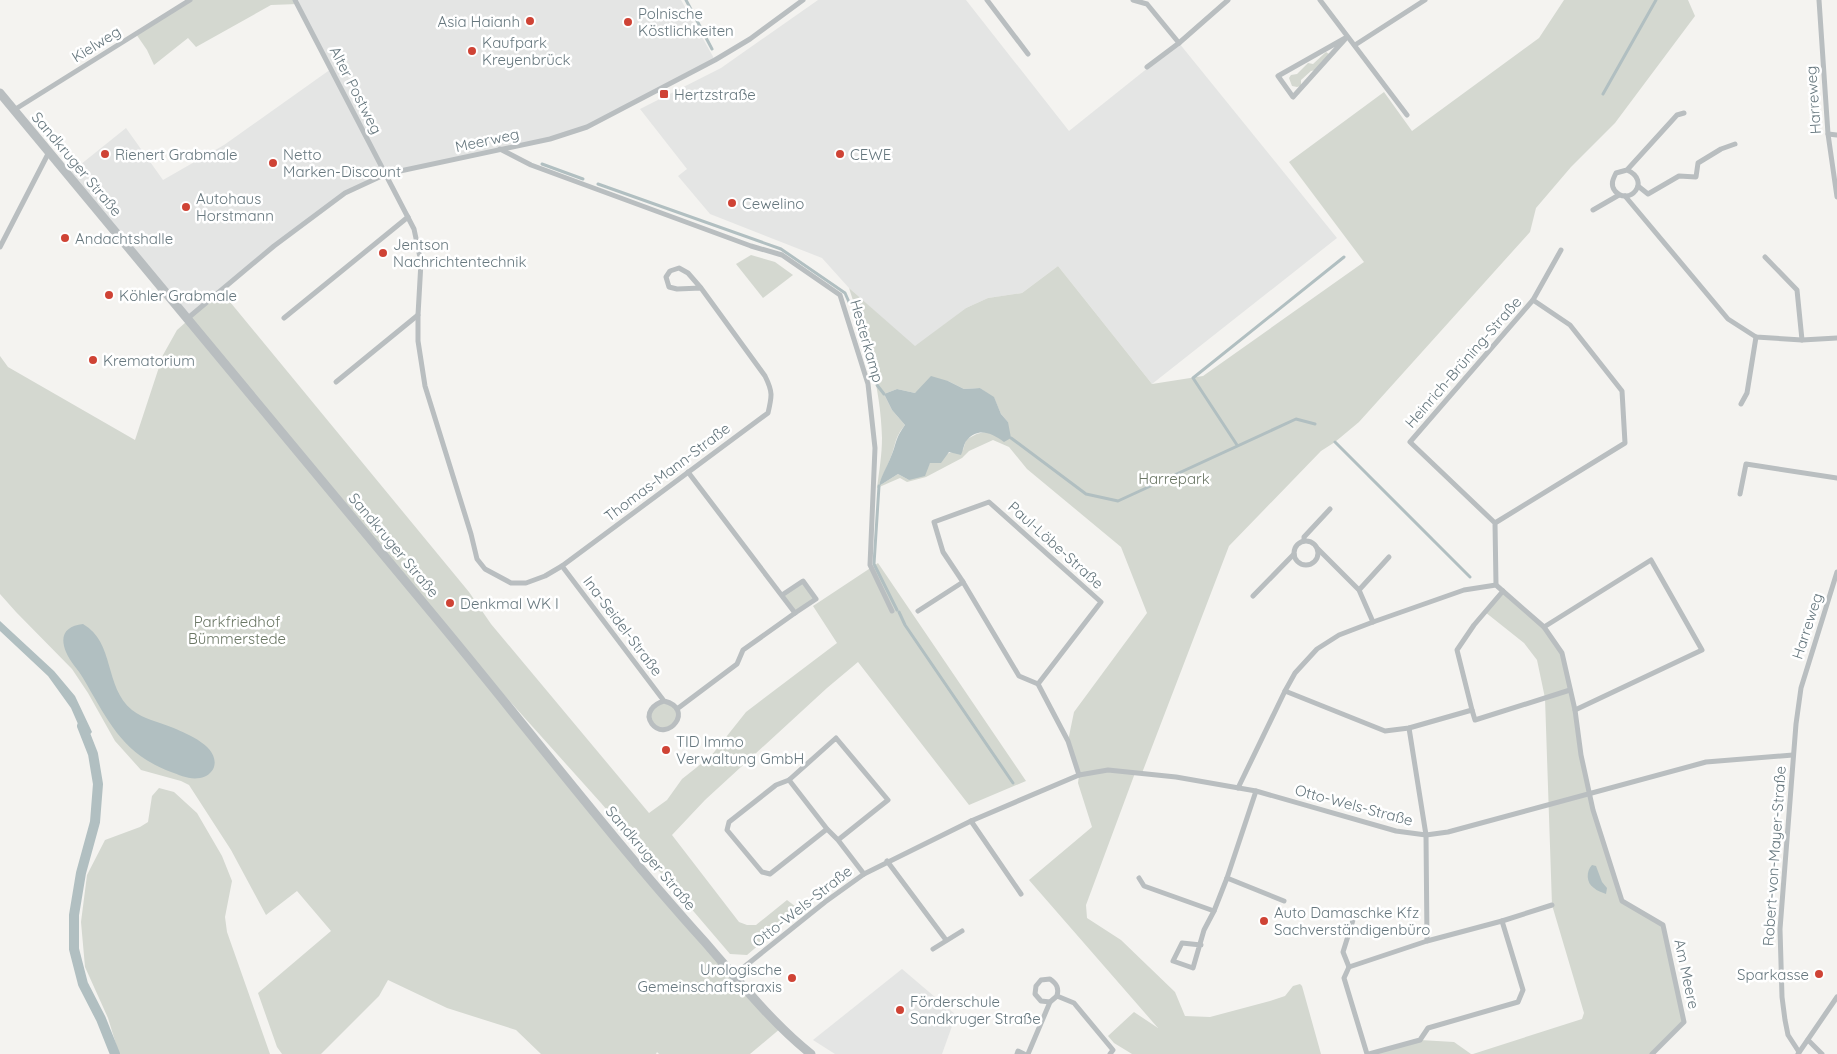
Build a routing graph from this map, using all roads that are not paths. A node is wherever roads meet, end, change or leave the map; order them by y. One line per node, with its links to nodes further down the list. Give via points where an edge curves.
1 (190, 0): 16 (street, Kielweg)
2 (295, 0): 25 (street, Alter Postweg)
3 (803, 0): 22 (street, Meerweg, via 715,60 588,127)
4 (986, 0): 13 (street)
5 (1132, 0): 11 (street, via 1147,4)
6 (1228, 0): 11 (street)
7 (1320, 0): 10 (street)
8 (1425, 0): 12 (street)
9 (1819, 0): 19 (street, Harreweg)
10 (1347, 37): 10 (street, via 1278,76 1293,97 1317,70); 12 (street)
11 (1179, 43): 14 (street)
12 (1355, 45): 18 (street)
13 (1028, 54)
14 (1147, 68)
15 (0, 93): 16 (street, Sandkruger Straße)
16 (14, 110): 23 (street, Sandkruger Straße)
17 (1684, 113): 24 (street, via 1677,115)
18 (1407, 115)
19 (1828, 134): 20 (street); 28 (street, Harreweg)
20 (1837, 135)
21 (1735, 144): 26 (street, via 1698,163 1696,177 1679,176 1648,194)
22 (500, 149): 25 (street, Meerweg); 62 (street, Hesterkamp, via 531,165 782,255 840,295 868,384 875,448 870,565)
23 (50, 152): 31 (street); 37 (street, Sandkruger Straße)
24 (1627, 170): 26 (street, via 1634,173); 27 (street, via 1616,173 1612,181 1613,189)
25 (386, 174): 30 (street, Alter Postweg); 37 (street, Meerweg, via 345,193 320,210)
26 (1638, 186): 27 (street, via 1631,195)
27 (1622, 196): 29 (street); 39 (street, via 1728,319)
28 (1837, 197)
29 (1593, 210)
30 (408, 217): 36 (street, Alter Postweg, via 421,262); 38 (street)
31 (0, 247)
32 (1561, 250): 35 (street, Heinrich-Brüning-Straße)
33 (1765, 257): 41 (street, via 1797,290)
34 (701, 288): 34 (street, Thomas-Mann-Straße, via 677,290 669,287 666,277 670,271 679,268); 44 (street, Thomas-Mann-Straße, via 765,376 772,397 768,413)
35 (1533, 300): 48 (street, Heinrich-Brüning-Straße, via 1410,442); 48 (street, Heinrich-Brüning-Straße, via 1570,325 1622,391 1625,443)
36 (418, 315): 42 (street); 49 (street, Alter Postweg, via 418,341 425,386)
37 (188, 318): 102 (street, Sandkruger Straße, via 642,870)
38 (284, 318)
39 (1756, 337): 41 (street); 43 (street, via 1747,393)
40 (1837, 338): 41 (street)
41 (1802, 340)
42 (336, 382)
43 (1741, 404)
44 (688, 472): 54 (street, Thomas-Mann-Straße); 60 (street)
45 (1837, 478): 46 (street, via 1746,464)
46 (1740, 494)
47 (1330, 509): 50 (street)
48 (1494, 523): 57 (street)
49 (471, 534): 54 (street, Thomas-Mann-Straße, via 477,559 486,569 511,584 526,583)
50 (1304, 540): 51 (street); 52 (street, via 1297,544)
51 (1318, 549): 52 (street, via 1318,557 1308,565 1300,564); 58 (street)
52 (1294, 554): 61 (street)
53 (1390, 557): 58 (street)
54 (562, 566): 71 (street, Ina-Seidel-Straße)
55 (1837, 572): 68 (street, Harreweg)
56 (963, 582): 63 (street); 67 (street, Paul-Löbe-Straße, via 1019,676); 67 (street, Paul-Löbe-Straße, via 943,552 934,522 989,502 1101,602)
57 (1496, 585): 59 (street); 65 (street, via 1464,590)
58 (1359, 590): 65 (street)
59 (1503, 591): 66 (street); 73 (street, via 1457,650)
60 (782, 595): 64 (street); 64 (street, via 802,581 816,599)
61 (1254, 596)
62 (892, 611)
63 (918, 611)
64 (795, 613): 72 (street, via 743,650 737,664)
65 (1373, 622): 69 (street, via 1339,635 1317,649 1295,672)
66 (1544, 627): 70 (street, via 1562,653); 74 (street, via 1651,560 1702,650)
67 (1038, 684): 77 (street, via 1068,741)
68 (1801, 688): 76 (street, Robert-von-Mayer-Straße)
69 (1285, 690): 75 (street, via 1385,731); 79 (street)
70 (1570, 690): 73 (street, via 1475,720); 74 (street)
71 (664, 701): 72 (street, Ina-Seidel-Straße, via 671,702); 72 (street, via 650,710 652,723 657,728 671,728 677,722)
72 (677, 709)
73 (1472, 710): 75 (street)
74 (1574, 710): 81 (street)
75 (1409, 728): 84 (street)
76 (1793, 755): 81 (street, Otto-Wels-Straße, via 1706,762); 107 (street, Robert-von-Mayer-Straße, via 1780,959 1788,1035)
77 (1079, 775): 79 (street, Otto-Wels-Straße, via 1108,770); 82 (street, Otto-Wels-Straße)
78 (789, 780): 83 (street); 83 (street, via 760,797 729,822 727,830 762,872 770,874); 85 (street, via 836,738 888,800)
79 (1238, 788): 80 (street, Otto-Wels-Straße)
80 (1256, 791): 84 (street, Otto-Wels-Straße, via 1396,831); 89 (street)
81 (1589, 794): 84 (street, Otto-Wels-Straße); 113 (street, Am Meere, via 1622,901 1664,925 1684,1022)
82 (971, 821): 86 (street, Otto-Wels-Straße); 90 (street)
83 (827, 829): 85 (street)
84 (1426, 835): 98 (street)
85 (838, 840): 87 (street)
86 (887, 861): 87 (street, Otto-Wels-Straße); 97 (street)
87 (864, 874): 102 (street, Otto-Wels-Straße)
88 (1139, 878): 93 (street, via 1144,886)
89 (1227, 878): 91 (street); 93 (street)
90 (1021, 894)
91 (1284, 901)
92 (1552, 906): 95 (street)
93 (1214, 911): 99 (street, via 1204,930)
94 (1353, 920): 101 (street, via 1344,952)
95 (1502, 921): 98 (street); 112 (street, via 1523,990 1518,1002 1428,1028 1420,1040)
96 (962, 931): 97 (street)
97 (946, 940): 100 (street)
98 (1427, 941): 101 (street)
99 (1201, 945): 99 (street, via 1182,943 1173,961 1193,968)
100 (933, 949)
101 (1349, 967): 112 (street, via 1344,978)
102 (734, 975): 108 (street, Sandkruger Straße, via 781,1028)
103 (1057, 996): 105 (street); 105 (street, via 1056,984 1050,979 1041,980 1036,986 1036,994 1041,1001); 111 (street, via 1074,1003 1113,1050)
104 (1837, 997): 106 (street)
105 (1050, 1002): 110 (street)
106 (1808, 1040): 107 (street); 114 (street)
107 (1798, 1053)
108 (811, 1054)
109 (1017, 1054): 110 (street, via 1018,1051)
110 (1026, 1054)
111 (1110, 1054)
112 (1368, 1054)
113 (1652, 1054)
114 (1822, 1054)

